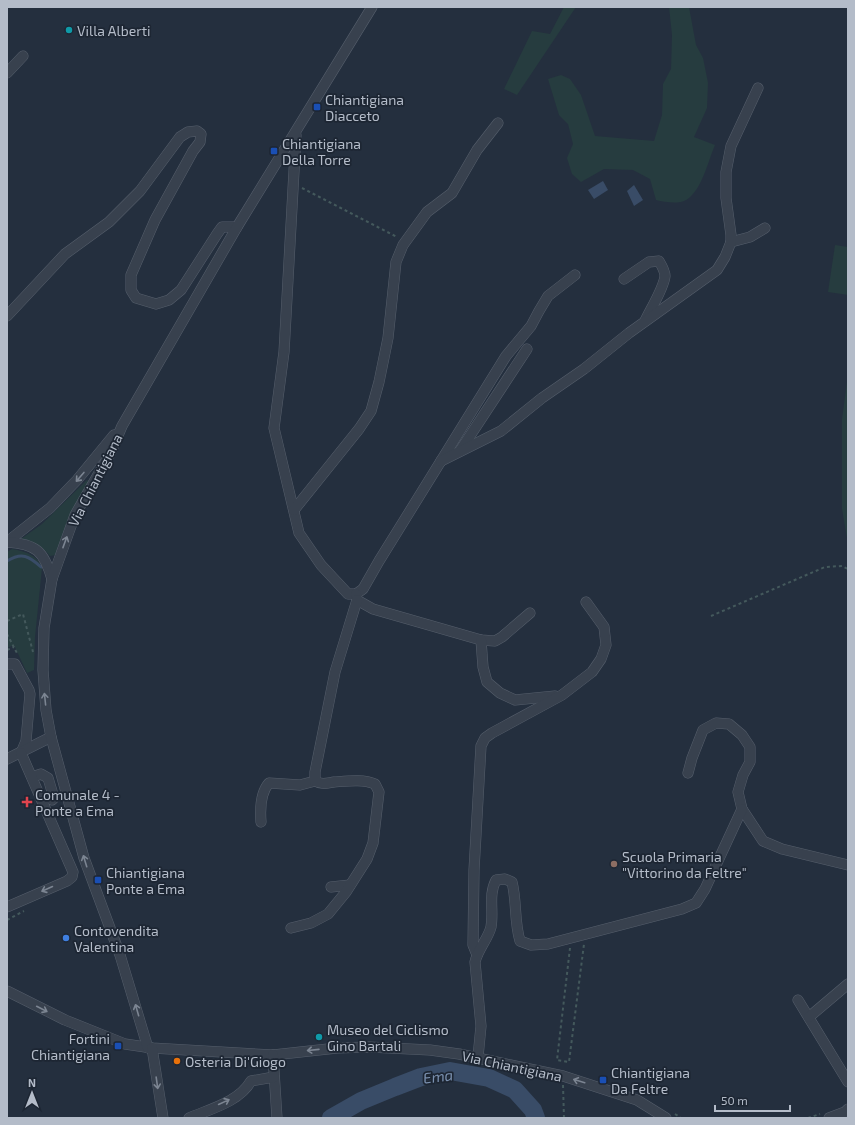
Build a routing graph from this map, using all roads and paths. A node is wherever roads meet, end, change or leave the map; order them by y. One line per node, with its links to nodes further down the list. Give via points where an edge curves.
1 (372, 7): 6 (street, Via Chiantigiana)
2 (23, 56): 3 (street)
3 (7, 73)
4 (758, 88): 11 (street, via 731,146 726,172)
5 (498, 123): 10 (street, via 477,150 452,193 427,212)
6 (296, 133): 7 (street); 8 (street, Via Chiantigiana)
7 (293, 184): 10 (path); 20 (street, via 284,352 274,428)
8 (237, 227): 14 (street, via 222,227 181,290 170,300 156,304 136,298 131,290 131,275 154,220 200,142 201,134 197,131 188,132 180,137 140,191 109,222 65,254); 17 (street, Via Chiantigiana)
9 (765, 228): 11 (street, via 750,237)
10 (405, 242): 20 (street, via 396,262 388,338 370,411 359,429)
11 (731, 242): 15 (street, via 726,257 717,270)
12 (575, 275): 19 (street, via 548,296 531,326 506,356)
13 (624, 279): 15 (street, via 648,262 659,261 664,268 665,276)
14 (7, 316)
15 (644, 323): 18 (street, via 500,431)
16 (527, 349): 18 (street)
17 (122, 426): 21 (street, one-way to 21, via 50,508); 23 (street, Via Chiantigiana, one-way to 17, via 75,515 111,452)
18 (459, 452): 19 (street)
19 (441, 462): 24 (street)
20 (294, 510): 24 (street, via 299,532 321,565 348,594)
21 (7, 542): 23 (street, via 24,544 41,553 47,562)
22 (848, 569): 27 (path, via 842,566 825,567)
23 (52, 579): 35 (street, Via Chiantigiana, one-way to 23, via 44,689 43,648)
24 (357, 597): 29 (street, via 373,609); 40 (street, via 335,672)
25 (586, 602): 34 (street, via 604,627 606,645 601,659 592,672)
26 (530, 612): 29 (street, via 502,637 494,641)
27 (711, 616)
28 (7, 621): 32 (path, via 23,614)
29 (481, 640): 34 (street, via 487,682 500,693 514,700)
30 (14, 647): 31 (path)
31 (7, 650)
32 (35, 658)
33 (7, 664): 36 (street, via 15,664 29,690 26,741)
34 (562, 695): 51 (street, via 492,733 485,738 481,746 474,870 473,945)
35 (51, 737): 36 (street); 56 (street, Via Chiantigiana, one-way to 35, via 120,955 84,858)
36 (21, 753): 37 (street); 39 (street)
37 (7, 759)
38 (688, 773): 42 (street, via 703,730 716,723 729,724 742,735 750,747 750,762 738,792)
39 (32, 777): 41 (street, via 41,774 48,778 54,798); 47 (street, one-way to 47, via 73,872 67,881)
40 (315, 781): 43 (street, via 300,785 269,783 264,789); 45 (street, via 320,784 367,781 376,784 379,792 373,843 367,859)
41 (52, 800)
42 (742, 808): 44 (street, via 763,841 782,849); 49 (street, via 696,903 682,909)
43 (261, 822)
44 (848, 865)
45 (350, 885): 46 (street); 48 (street, via 328,914 311,923)
46 (331, 887)
47 (7, 907)
48 (291, 928)
49 (585, 934): 50 (street); 50 (path, via 569,1062 556,1060)
50 (571, 938): 51 (street, via 536,945 520,941 516,929 514,889 512,882 505,878 496,880 492,888 490,927)
51 (477, 955): 58 (street, via 475,962 480,1026)
52 (848, 984): 55 (street)
53 (7, 991): 56 (street, one-way to 56, via 64,1020 120,1042)
54 (798, 1000): 55 (street)
55 (809, 1017): 60 (street)
56 (150, 1048): 57 (street, Via Chiantigiana); 63 (street, one-way to 63)
57 (273, 1055): 58 (street, Via Chiantigiana, one-way to 57, via 430,1050 377,1047 337,1048); 59 (street)
58 (478, 1057): 67 (street, Via Chiantigiana, one-way to 58, via 637,1100 614,1092 563,1076)
59 (274, 1077): 64 (street, one-way to 59, via 229,1101 242,1092 250,1081); 65 (street)
60 (848, 1082)
61 (569, 1086): 66 (path, via 563,1084)
62 (848, 1109): 68 (street)
63 (163, 1118)
64 (189, 1118)
65 (277, 1118)
66 (564, 1118)
67 (666, 1118)
68 (829, 1118)

